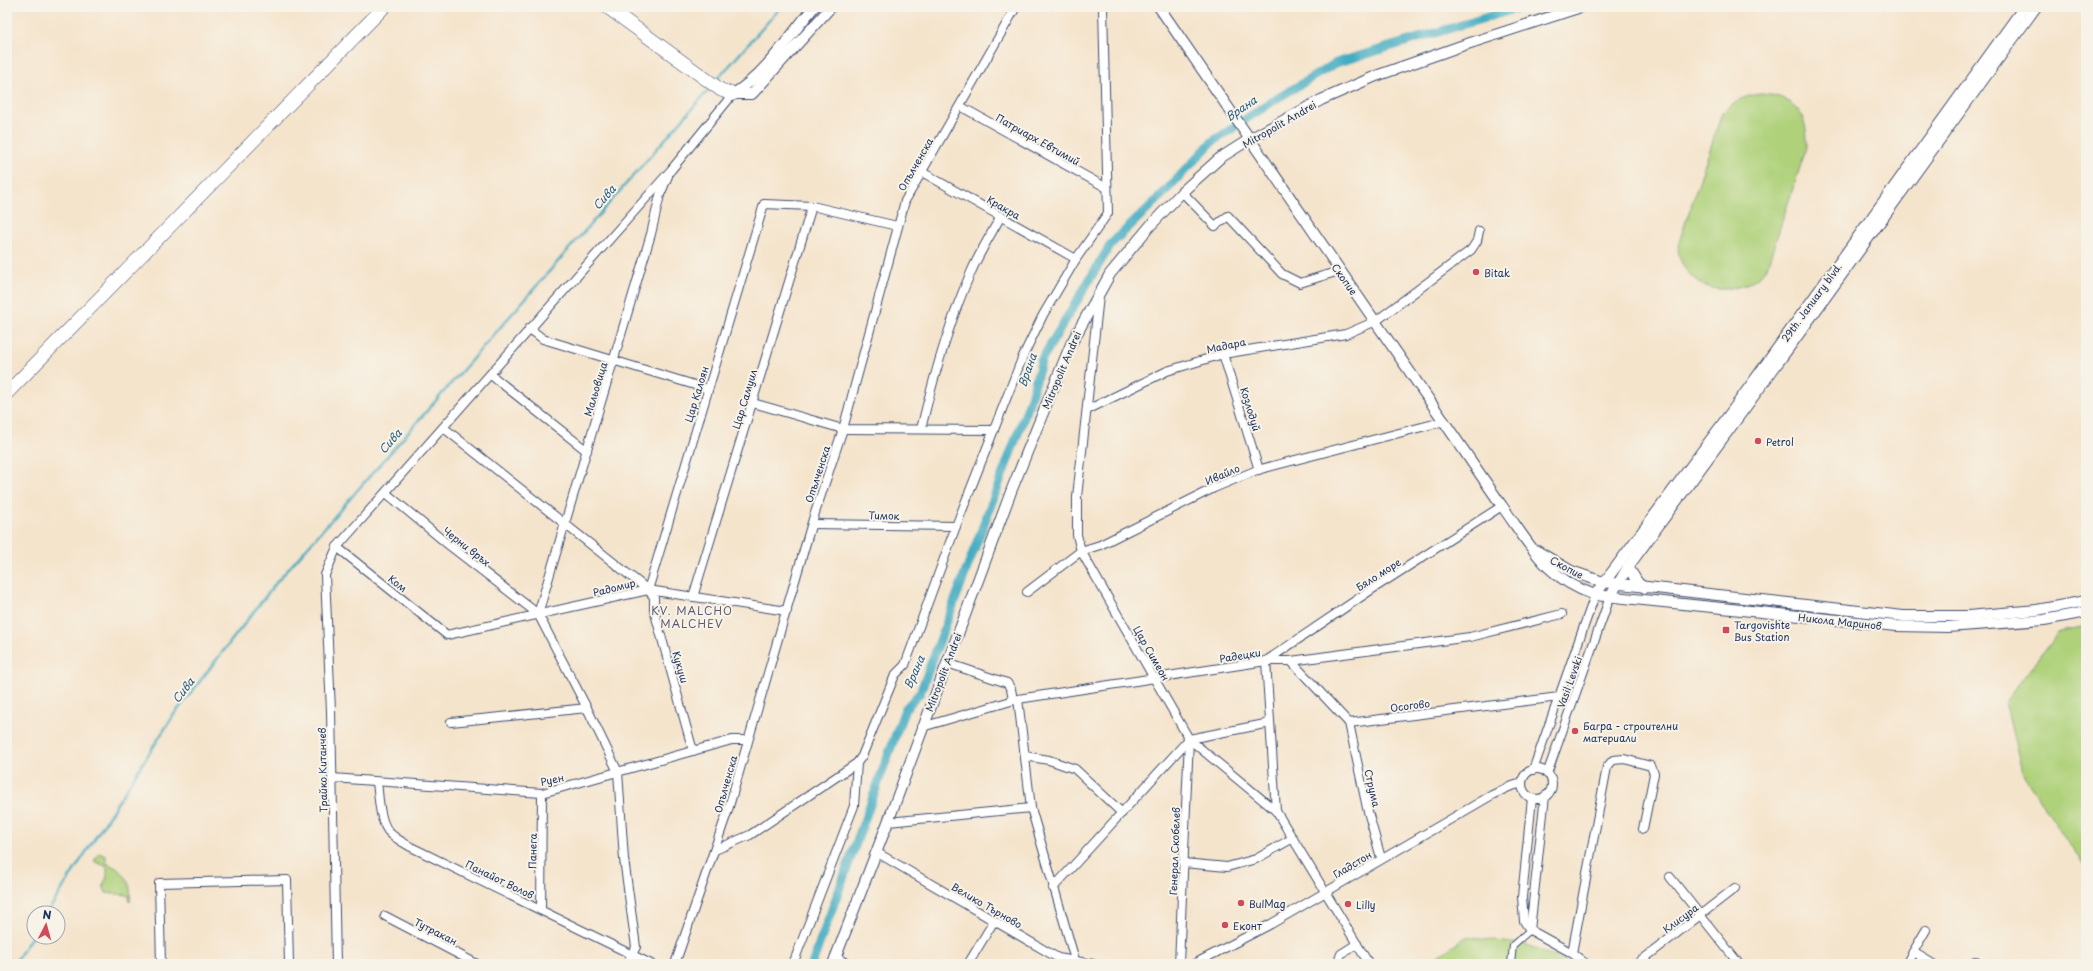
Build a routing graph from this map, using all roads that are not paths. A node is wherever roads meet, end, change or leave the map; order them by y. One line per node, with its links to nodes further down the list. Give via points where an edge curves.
1 (384, 7): 12 (main road)
2 (388, 7): 12 (main road)
3 (607, 7): 13 (main road)
4 (814, 7): 13 (street, via 746,87)
5 (831, 7): 13 (street, via 752,94)
6 (1016, 7): 14 (street, Опълченска)
7 (1103, 7): 18 (street)
8 (1159, 7): 15 (street, Скопие)
9 (1581, 7): 15 (street, Mitropolit Andrei, via 1376,76 1321,100)
10 (2024, 7): 52 (street, 29th. January blvd., via 1737,405)
11 (2036, 7): 51 (street, 29th. January blvd.)
12 (375, 17): 33 (main road)
13 (727, 92): 16 (street)
14 (960, 106): 17 (street, Опълченска); 18 (street, Патриарх Евтимий)
15 (1249, 137): 19 (street, Mitropolit Andrei, via 1220,158); 25 (street, Скопие)
16 (671, 170): 28 (street); 30 (street, Мальовица, via 660,195)
17 (922, 172): 21 (street, Кракра); 22 (street, Опълченска, via 905,201)
18 (1107, 188): 24 (street, via 1108,213)
19 (1182, 192): 25 (street, via 1215,226 1228,216 1282,274 1300,283); 26 (street, Mitropolit Andrei, via 1110,274)
20 (812, 206): 22 (street); 32 (street, Цар Калоян, via 764,204); 34 (street, Цар Самуил)
21 (1001, 216): 24 (street, Кракра); 39 (street, via 972,270 953,315)
22 (897, 226): 38 (street, Опълченска)
23 (1479, 231): 27 (street, Мадара, via 1471,250)
24 (1076, 259): 40 (street, via 1043,315 1023,356)
25 (1339, 271): 27 (street, Скопие)
26 (1099, 292): 35 (street, Цар Симеон); 68 (street, Mitropolit Andrei, via 1065,358 1012,489)
27 (1376, 321): 29 (street, Мадара, via 1346,334); 36 (street, Скопие)
28 (529, 328): 30 (street, via 543,339); 31 (street)
29 (1223, 354): 35 (street, Мадара, via 1167,371); 42 (street, Козлодуй)
30 (614, 360): 32 (street); 41 (street, Мальовица)
31 (491, 375): 37 (street); 41 (street)
32 (708, 389): 55 (street, Цар Калоян)
33 (7, 393)
34 (753, 403): 38 (street); 58 (street, Цар Самуил)
35 (1087, 410): 50 (street, Цар Симеон, via 1077,497 1077,535)
36 (1445, 421): 42 (street, Ивайло); 44 (street, Скопие)
37 (444, 428): 43 (street); 46 (street)
38 (843, 429): 39 (street); 45 (street, Опълченска)
39 (921, 429): 40 (street)
40 (994, 430): 47 (street)
41 (587, 451): 46 (street, Мальовица)
42 (1259, 470): 50 (street, Ивайло, via 1214,488 1100,545)
43 (386, 493): 48 (street); 63 (street, Черни връх)
44 (1502, 506): 49 (street, Скопие); 66 (street, Бяло море)
45 (812, 524): 47 (street, Тимок); 61 (street, Опълченска)
46 (565, 525): 55 (street); 63 (street, Мальовица)
47 (956, 526): 81 (street, via 905,665 896,675)
48 (337, 547): 65 (street, Ком); 85 (street, Трайко Китанчев, via 325,575)
49 (1533, 548): 52 (street, Скопие, via 1571,571); 57 (street, Скопие, via 1550,571 1559,578)
50 (1082, 551): 56 (street, Ивайло); 69 (street, Цар Симеон)
51 (1628, 567): 53 (street, 29th. January blvd.); 54 (street, via 1638,583)
52 (1603, 582): 53 (street, Никола Маринов); 57 (street, 29th. January blvd.)
53 (1616, 585): 54 (street, Никола Маринов); 59 (street, 29th. January blvd.)
54 (1645, 588): 60 (street, Никола Маринов, via 1910,616 1968,616 2037,610)
55 (648, 590): 58 (street, Радомир); 63 (street, Радомир); 79 (street, Кукуш, via 654,597 654,610)
56 (1027, 592)
57 (1595, 595): 59 (street, Никола Маринов); 70 (street, Vasil Levski)
58 (693, 597): 61 (street, Радомир)
59 (1610, 597): 62 (street, Никола Маринов, via 1896,626 1947,627 2044,620); 84 (street, Vasil Levski)
60 (2086, 601)
61 (787, 611): 78 (street, Опълченска)
62 (2086, 612)
63 (538, 614): 65 (street, Радомир); 72 (street)
64 (1562, 614): 67 (street, Радецки, via 1470,637)
65 (448, 635)
66 (1266, 661): 67 (street, Радецки); 69 (street, Радецки); 75 (street)
67 (1291, 661): 74 (street)
68 (947, 663): 71 (street, via 1007,683); 76 (street, Mitropolit Andrei)
69 (1155, 676): 71 (street, Радецки); 77 (street, Цар Симеон)
70 (1559, 698): 74 (street, Осогово); 82 (street, Vasil Levski)
71 (1016, 699): 76 (street, Радецки); 80 (street)
72 (586, 708): 73 (street); 83 (street)
73 (451, 722)
74 (1349, 723): 99 (street, Струма)
75 (1270, 724): 77 (street); 92 (street)
76 (922, 727): 94 (street, Mitropolit Andrei)
77 (1189, 738): 92 (street, Цар Симеон); 93 (street); 100 (street, Генерал Скобелев)
78 (748, 740): 79 (street, Руен, via 732,740); 97 (street, Опълченска)
79 (694, 751): 83 (street, Руен)
80 (1025, 756): 91 (street); 93 (street, via 1049,760 1075,769)
81 (857, 763): 97 (street, via 750,835); 125 (street, via 854,806)
82 (1533, 770): 84 (street); 87 (street, via 1525,775)
83 (618, 772): 88 (street, Руен); 114 (street, via 624,859 636,947)
84 (1547, 774): 89 (street, via 1551,788)
85 (332, 778): 86 (street, Руен); 120 (street, Трайко Китанчев)
86 (377, 782): 88 (street, Руен); 105 (street, Панайот Волов, via 381,813 388,831 394,837)
87 (1522, 783): 90 (street, via 1523,791); 99 (street, Гладстон, via 1502,790)
88 (542, 792): 105 (street, Панега)
89 (1545, 796): 90 (street); 109 (street)
90 (1532, 798): 109 (street, via 1522,904 1523,917)
91 (1030, 808): 94 (street); 102 (street)
92 (1276, 811): 96 (street, Цар Симеон)
93 (1122, 813): 102 (street)
94 (888, 822): 98 (street, Mitropolit Andrei)
95 (1643, 829): 113 (street, via 1654,774 1651,766 1624,759 1613,760 1607,767)
96 (1293, 838): 100 (street, via 1256,859 1227,868); 104 (street, Цар Симеон)
97 (715, 850): 124 (street, Опълченска)
98 (876, 852): 108 (street, Велико Търново); 115 (street, Mitropolit Andrei)
99 (1381, 858): 104 (street, Гладстон)
100 (1183, 863): 129 (street, Генерал Скобелев)
101 (1670, 877): 107 (street)
102 (1053, 888): 116 (street)
103 (1735, 888): 107 (street, Клисура)
104 (1326, 891): 111 (street, Цар Симеон); 130 (street, Гладстон, via 1271,924)
105 (541, 910): 114 (street, Панайот Волов)
106 (385, 916): 121 (street, Тутракан)
107 (1700, 916): 135 (street, Клисура); 136 (street)
108 (994, 920): 117 (street, Велико Търново); 127 (street)
109 (1530, 930): 113 (street); 133 (street, via 1512,945)
110 (1926, 930): 112 (street)
111 (1357, 944): 131 (street, via 1341,954); 132 (street, Цар Симеон)
112 (1913, 952): 137 (street); 138 (street)
113 (1572, 953): 134 (street)
114 (632, 955): 122 (street); 123 (street, Панайот Волов)
115 (834, 960): 126 (street)
116 (1075, 960): 117 (street, Велико Търново); 128 (street, Велико Търново)
117 (1058, 961)
118 (161, 964): 119 (street, via 159,883 287,880)
119 (289, 964)
120 (336, 964)
121 (477, 964)
122 (627, 964)
123 (651, 964)
124 (675, 964)
125 (793, 964)
126 (848, 964)
127 (968, 964)
128 (1093, 964)
129 (1179, 964)
130 (1194, 964)
131 (1337, 964)
132 (1369, 964)
133 (1511, 964)
134 (1586, 964)
135 (1637, 964)
136 (1739, 964)
137 (1906, 964)
138 (1933, 964)

